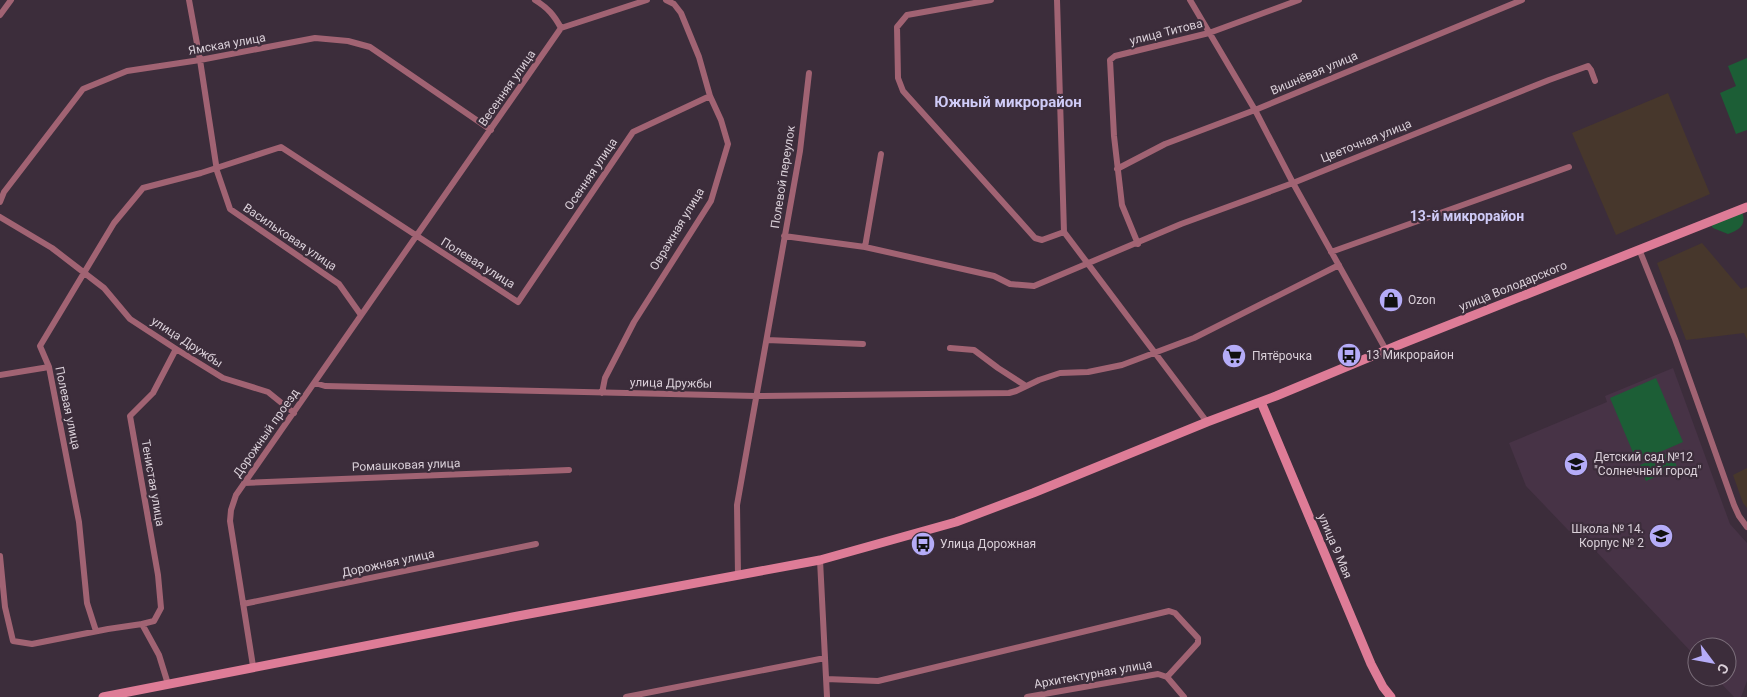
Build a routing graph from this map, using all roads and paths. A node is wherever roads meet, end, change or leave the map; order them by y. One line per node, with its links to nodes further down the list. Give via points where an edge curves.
1 (11, 0): 11 (street)
2 (189, 0): 14 (street, Васильковая улица)
3 (535, 0): 12 (street, via 555,16)
4 (646, 0): 12 (street)
5 (666, 0): 17 (street, Овражная улица, via 682,13 700,57)
6 (991, 0): 28 (street, via 907,15 897,27 900,85 1035,238 1042,240)
7 (1057, 0): 28 (street)
8 (1190, 0): 13 (street)
9 (1299, 0): 13 (street, улица Титова)
10 (1522, 0): 18 (street, Вишнёвая улица)
11 (0, 15)
12 (561, 28): 19 (street, Весенняя улица)
13 (1209, 33): 18 (street); 23 (street, улица Титова, via 1115,56 1110,60)
14 (200, 60): 19 (street, Ямская улица, via 314,38 348,41 370,47); 22 (street, Васильковая улица); 25 (street, Ямская улица, via 127,71 84,89 4,192)
15 (809, 73): 30 (street, Полевой переулок, via 800,151)
16 (1595, 81): 24 (street, Цветочная улица, via 1588,66)
17 (710, 96): 38 (street, Осенняя улица, via 633,132); 50 (street, Овражная улица, via 728,144 711,201 634,322 605,378)
18 (1255, 110): 23 (street, Вишнёвая улица, via 1165,144); 24 (street)
19 (491, 130): 29 (street, Весенняя улица)
20 (881, 154): 32 (street)
21 (1569, 167): 34 (street)
22 (217, 169): 29 (street, via 279,148); 37 (street, Полевая улица, via 143,188 114,223); 39 (street, Васильковая улица, via 230,209 339,284)
23 (1117, 169): 31 (street, via 1122,206)
24 (1293, 183): 31 (street, Цветочная улица, via 1181,224); 34 (street)
25 (0, 202)
26 (1747, 206): 33 (main road, улица Володарского)
27 (0, 217): 37 (street, улица Дружбы)
28 (1064, 232): 35 (street)
29 (416, 236): 38 (street, Полевая улица); 39 (street, Дорожный проезд)
30 (784, 236): 32 (street, Полевой переулок); 40 (street)
31 (1138, 244): 35 (street, Цветочная улица)
32 (864, 247): 35 (street, Полевой переулок, via 994,276 1010,284 1034,286)
33 (1639, 249): 44 (main road, улица Володарского); 57 (street, via 1678,346 1734,505)
34 (1331, 252): 36 (street)
35 (1087, 263): 45 (street)
36 (1339, 265): 44 (street); 45 (street, улица Дружбы, via 1194,338)
37 (86, 273): 43 (street, улица Дружбы, via 104,288 130,319); 46 (street, Полевая улица, via 40,346)
38 (520, 300)
39 (361, 315): 48 (street, Дорожный проезд)
40 (768, 340): 41 (street); 51 (street)
41 (863, 344)
42 (950, 348): 49 (street, via 974,350)
43 (176, 350): 53 (street, улица Дружбы, via 223,378 268,392); 63 (street, Тенистая улица, via 153,393 130,416 161,608 154,621)
44 (1386, 350): 52 (main road, улица Володарского)
45 (1156, 352): 49 (street, улица Дружбы, via 1122,365 1060,374); 54 (street)
46 (49, 367): 47 (street); 64 (street, Полевая улица, via 79,522 87,603)
47 (0, 375)
48 (314, 383): 50 (street, улица Дружбы, via 325,386); 53 (street, Дорожный проезд)
49 (1026, 386): 51 (street, улица Дружбы, via 1009,393)
50 (602, 393): 51 (street, улица Дружбы)
51 (756, 396): 61 (street, via 737,505)
52 (1261, 402): 54 (main road, улица Володарского); 76 (main road, улица 9 Мая, via 1371,664)
53 (294, 413): 56 (street, Дорожный проезд)
54 (1207, 422): 60 (main road, улица Володарского, via 956,522)
55 (569, 470): 56 (street, Ромашковая улица)
56 (244, 483): 62 (street, Дорожный проезд, via 236,494 230,521)
57 (1747, 527)
58 (536, 544): 62 (street, Дорожная улица)
59 (0, 556): 64 (street, via 5,607 13,641 32,644)
60 (820, 560): 61 (main road, улица Володарского); 65 (street)
61 (738, 575): 66 (main road, улица Володарского)
62 (243, 604): 66 (street, Дорожный проезд)
63 (142, 624): 64 (street); 69 (street, via 159,655)
64 (96, 631)
65 (825, 658): 68 (street); 72 (street)
66 (253, 666): 69 (main road, улица Володарского)
67 (1167, 677): 68 (street, via 1198,643 1198,638 1175,613 1169,611 878,680); 74 (street, Архитектурная улица, via 1158,674); 75 (street, Архитектурная улица)
68 (826, 679): 73 (street)
69 (168, 684): 70 (main road, улица Володарского)
70 (137, 694): 71 (main road, улица Володарского)
71 (103, 697)
72 (626, 697)
73 (826, 697)
74 (1026, 697)
75 (1184, 697)
76 (1392, 697)

